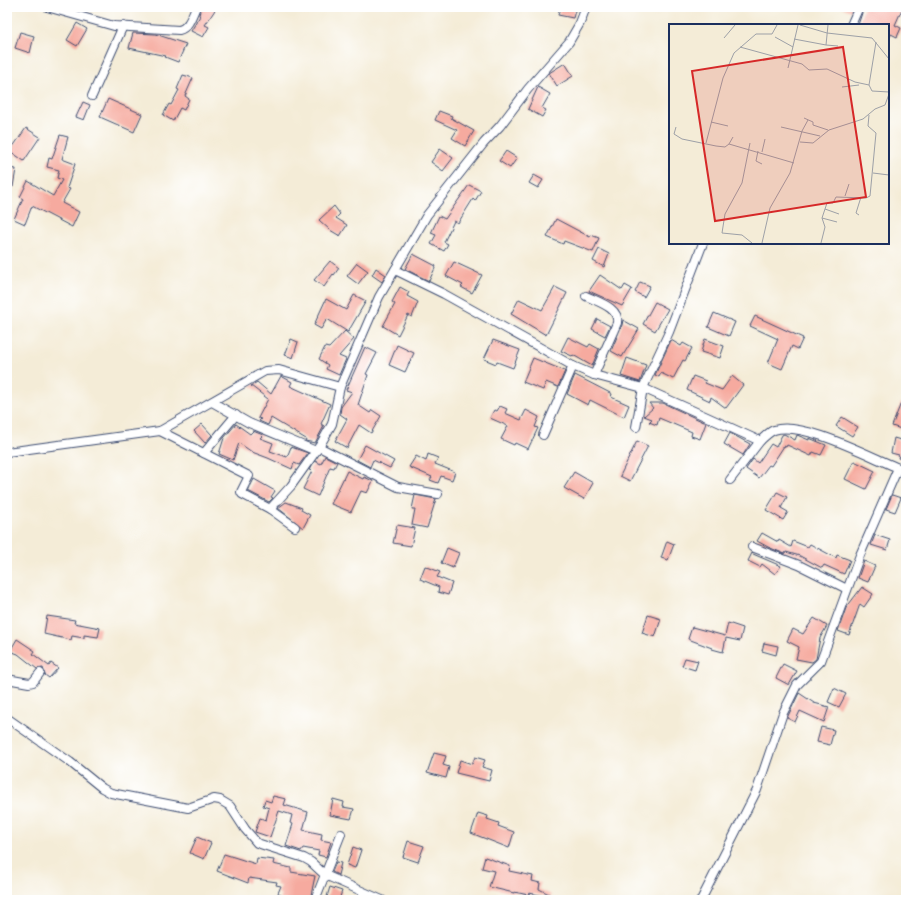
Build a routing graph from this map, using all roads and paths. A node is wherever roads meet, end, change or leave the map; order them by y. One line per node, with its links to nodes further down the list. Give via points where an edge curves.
1 (47, 7): 6 (street)
2 (196, 7): 6 (street, via 183,29)
3 (586, 7): 9 (street, via 569,42 427,215)
4 (859, 7): 5 (street)
5 (851, 24)
6 (123, 26): 7 (street)
7 (92, 96)
8 (703, 244): 14 (street, via 669,332)
9 (395, 270): 11 (street); 13 (street, via 379,297)
10 (586, 296): 12 (street, via 614,311 618,317)
11 (573, 366): 12 (street); 19 (street)
12 (594, 375): 14 (street)
13 (340, 387): 15 (street, via 272,369 250,378); 21 (street, via 332,424)
14 (643, 388): 17 (street); 20 (street)
15 (212, 402): 16 (street); 18 (street)
16 (236, 415): 21 (street, via 277,436); 23 (street)
17 (636, 427)
18 (160, 431): 22 (street); 23 (street)
19 (543, 435)
20 (760, 441): 24 (street, via 773,430 795,429 838,441); 26 (street)
21 (317, 449): 27 (street, via 398,487); 28 (street, via 291,486)
22 (7, 452)
23 (204, 453): 28 (street, via 249,476 242,494)
24 (898, 468): 25 (street); 31 (street)
25 (906, 471)
26 (730, 480)
27 (438, 494)
28 (270, 509): 29 (street)
29 (295, 527)
30 (752, 547): 31 (street)
31 (848, 588): 39 (street, via 821,661 797,685 783,713 756,790)
32 (40, 673): 33 (street, via 29,683)
33 (7, 680)
34 (7, 718): 36 (street, via 111,793 188,808 214,800 226,802 254,841 304,858)
35 (341, 834): 36 (street)
36 (324, 875): 37 (street); 38 (street)
37 (315, 900)
38 (382, 900)
39 (701, 900)

